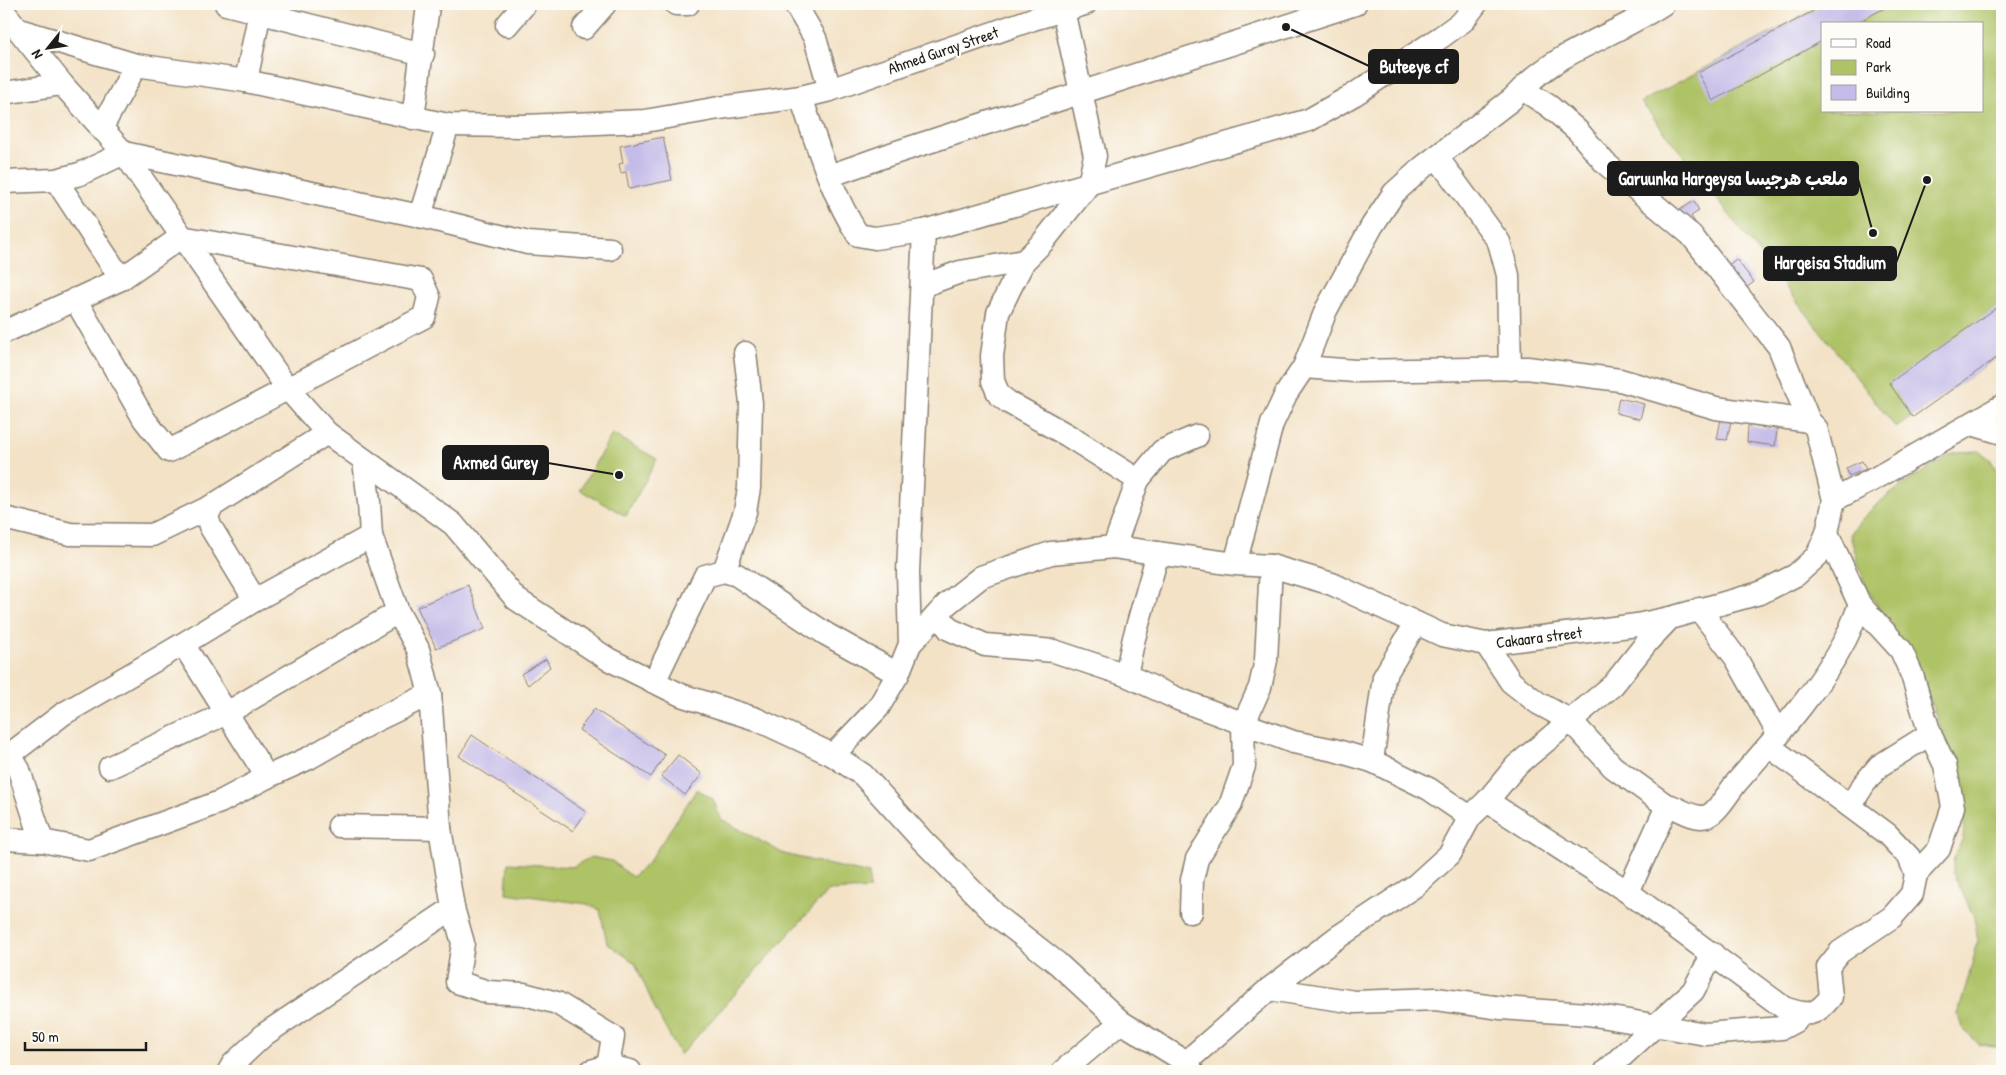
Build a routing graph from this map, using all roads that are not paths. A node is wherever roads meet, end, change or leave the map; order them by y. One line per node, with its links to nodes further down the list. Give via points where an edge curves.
1 (226, 4): 13 (street)
2 (525, 4): 15 (street)
3 (605, 4): 16 (street)
4 (676, 4): 5 (street)
5 (688, 4)
6 (795, 4): 23 (street, via 815,38)
7 (1085, 4): 12 (street, Ahmed Guray Street)
8 (1355, 4): 24 (street)
9 (1476, 4): 35 (street, via 1463,21 1442,37 1309,120)
10 (1663, 4): 22 (street, via 1640,19 1581,47 1535,76)
11 (426, 5): 18 (street)
12 (1063, 10): 23 (street, Ahmed Guray Street); 24 (street)
13 (260, 11): 18 (street); 20 (street)
14 (4, 12): 17 (street)
15 (507, 25)
16 (584, 28)
17 (19, 30): 19 (street, Ahmed Guray Street); 21 (street)
18 (423, 54): 27 (street)
19 (136, 65): 20 (street, Ahmed Guray Street); 29 (street)
20 (246, 81): 27 (street, Ahmed Guray Street)
21 (62, 84): 25 (street); 29 (street)
22 (1522, 89): 31 (street); 50 (street, via 1549,106 1578,131 1605,163 1691,235 1779,347)
23 (830, 90): 26 (street, Ahmed Guray Street)
24 (1082, 92): 32 (street); 35 (street, via 1095,156)
25 (4, 93)
26 (801, 97): 28 (street, Ahmed Guray Street, via 645,121 524,126); 32 (street)
27 (413, 118): 28 (street, Ahmed Guray Street)
28 (448, 125): 36 (street)
29 (101, 129): 30 (street)
30 (124, 152): 33 (street, via 80,174); 36 (street); 38 (street)
31 (1437, 157): 46 (street, via 1394,193 1372,226 1326,310); 47 (street, via 1500,242 1508,275)
32 (829, 176): 37 (street, via 848,220 858,234 875,238)
33 (56, 180): 34 (street); 41 (street)
34 (4, 182)
35 (1088, 184): 37 (street); 40 (street)
36 (420, 216): 39 (street, via 528,243)
37 (924, 231): 42 (street)
38 (181, 237): 41 (street); 48 (street); 48 (street, via 420,280 429,298 424,317)
39 (610, 249)
40 (1024, 261): 42 (street, via 960,272); 56 (street, via 998,313 992,356 993,381 998,395)
41 (121, 279): 43 (street)
42 (922, 286): 75 (street, via 908,572)
43 (75, 299): 44 (street); 48 (street, via 144,419 169,451)
44 (4, 332)
45 (745, 353): 66 (street, via 751,403 749,488 745,512)
46 (1304, 367): 47 (street, via 1355,371); 64 (street, via 1272,424)
47 (1510, 368): 50 (street, via 1620,380 1716,408)
48 (287, 388): 53 (street)
49 (2002, 406): 51 (street)
50 (1809, 421): 57 (street, via 1816,428)
51 (1972, 424): 52 (street); 57 (street)
52 (2002, 433)
53 (327, 434): 55 (street); 58 (street)
54 (1197, 436): 56 (street, via 1162,451)
55 (364, 461): 61 (street); 79 (street, via 453,524 516,599 608,659)
56 (1138, 480): 62 (street)
57 (1834, 500): 60 (street, Cakaara street)
58 (212, 506): 59 (street, via 152,534 70,534); 67 (street, via 207,516 210,526)
59 (4, 518)
60 (1827, 533): 68 (street); 69 (street, Cakaara street, via 1817,556 1796,575 1760,593)
61 (371, 536): 67 (street); 70 (street)
62 (1114, 547): 63 (street, Cakaara street); 71 (street, Cakaara street, via 1051,553 981,577)
63 (1158, 553): 64 (street, Cakaara street); 78 (street)
64 (1235, 564): 65 (street, Cakaara street)
65 (1271, 566): 73 (street, Cakaara street, via 1332,584); 83 (street, via 1266,660 1260,687)
66 (724, 571): 77 (street, via 737,575 826,634); 79 (street, via 705,576)
67 (255, 600): 74 (street)
68 (1860, 605): 84 (street, via 1901,650); 85 (street, via 1846,639 1815,688)
69 (1698, 609): 72 (street, Cakaara street); 85 (street, via 1736,658)
70 (398, 612): 80 (street, via 418,649); 81 (street)
71 (938, 614): 75 (street, Cakaara street); 78 (street, via 949,629 985,645 1054,651)
72 (1670, 618): 76 (street, Cakaara street); 82 (street, via 1613,685)
73 (1416, 623): 76 (street, Cakaara street, via 1442,635); 88 (street, via 1384,677)
74 (183, 644): 81 (street); 87 (street, via 63,714)
75 (910, 644): 77 (street)
76 (1486, 644): 82 (street, via 1511,682 1538,703)
77 (898, 674): 86 (street, via 878,708)
78 (1126, 675): 83 (street)
79 (654, 682): 86 (street, via 756,719)
80 (430, 694): 90 (street); 96 (street)
81 (227, 713): 89 (street); 90 (street)
82 (1571, 721): 91 (street, via 1516,766); 92 (street, via 1613,767)
83 (1243, 725): 88 (street, via 1293,742); 102 (street, via 1244,766 1230,806 1197,858 1192,880)
84 (1930, 734): 93 (street, via 1879,766); 99 (street, via 1945,765 1953,807 1939,849)
85 (1774, 740): 92 (street, via 1715,811 1697,816); 93 (street)
86 (833, 755): 106 (street, via 863,775 997,916 1057,962)
87 (7, 757): 98 (street, via 19,770)
88 (1372, 761): 94 (street, via 1429,789)
89 (110, 767)
90 (267, 777): 98 (street, via 220,802 89,850)
91 (1487, 801): 94 (street); 100 (street)
92 (1667, 806): 100 (street)
93 (1850, 806): 99 (street, via 1887,834 1908,857)
94 (1470, 817): 104 (street, via 1450,854 1416,885 1335,939)
95 (338, 826): 96 (street)
96 (440, 828): 101 (street)
97 (4, 839): 98 (street)
98 (42, 841)
99 (1916, 874): 105 (street, via 1912,894 1892,917 1840,952 1828,968 1831,998 1822,1009 1810,1015)
100 (1628, 892): 103 (street)
101 (453, 908): 109 (street, via 463,944 457,982 488,992 524,994 557,1003 613,1037); 110 (street, via 265,1034)
102 (1191, 912)
103 (1713, 954): 105 (street, via 1784,1008); 107 (street, via 1693,991)
104 (1269, 990): 107 (street, via 1355,1002 1436,999 1501,1008 1588,1014); 108 (street)
105 (1800, 1014): 107 (street, via 1782,1028 1768,1030 1706,1034)
106 (1121, 1022): 108 (street); 112 (street)
107 (1656, 1027): 113 (street)
108 (1189, 1067)
109 (600, 1068): 111 (street)
110 (229, 1071)
111 (630, 1071)
112 (1063, 1071)
113 (1606, 1071)

